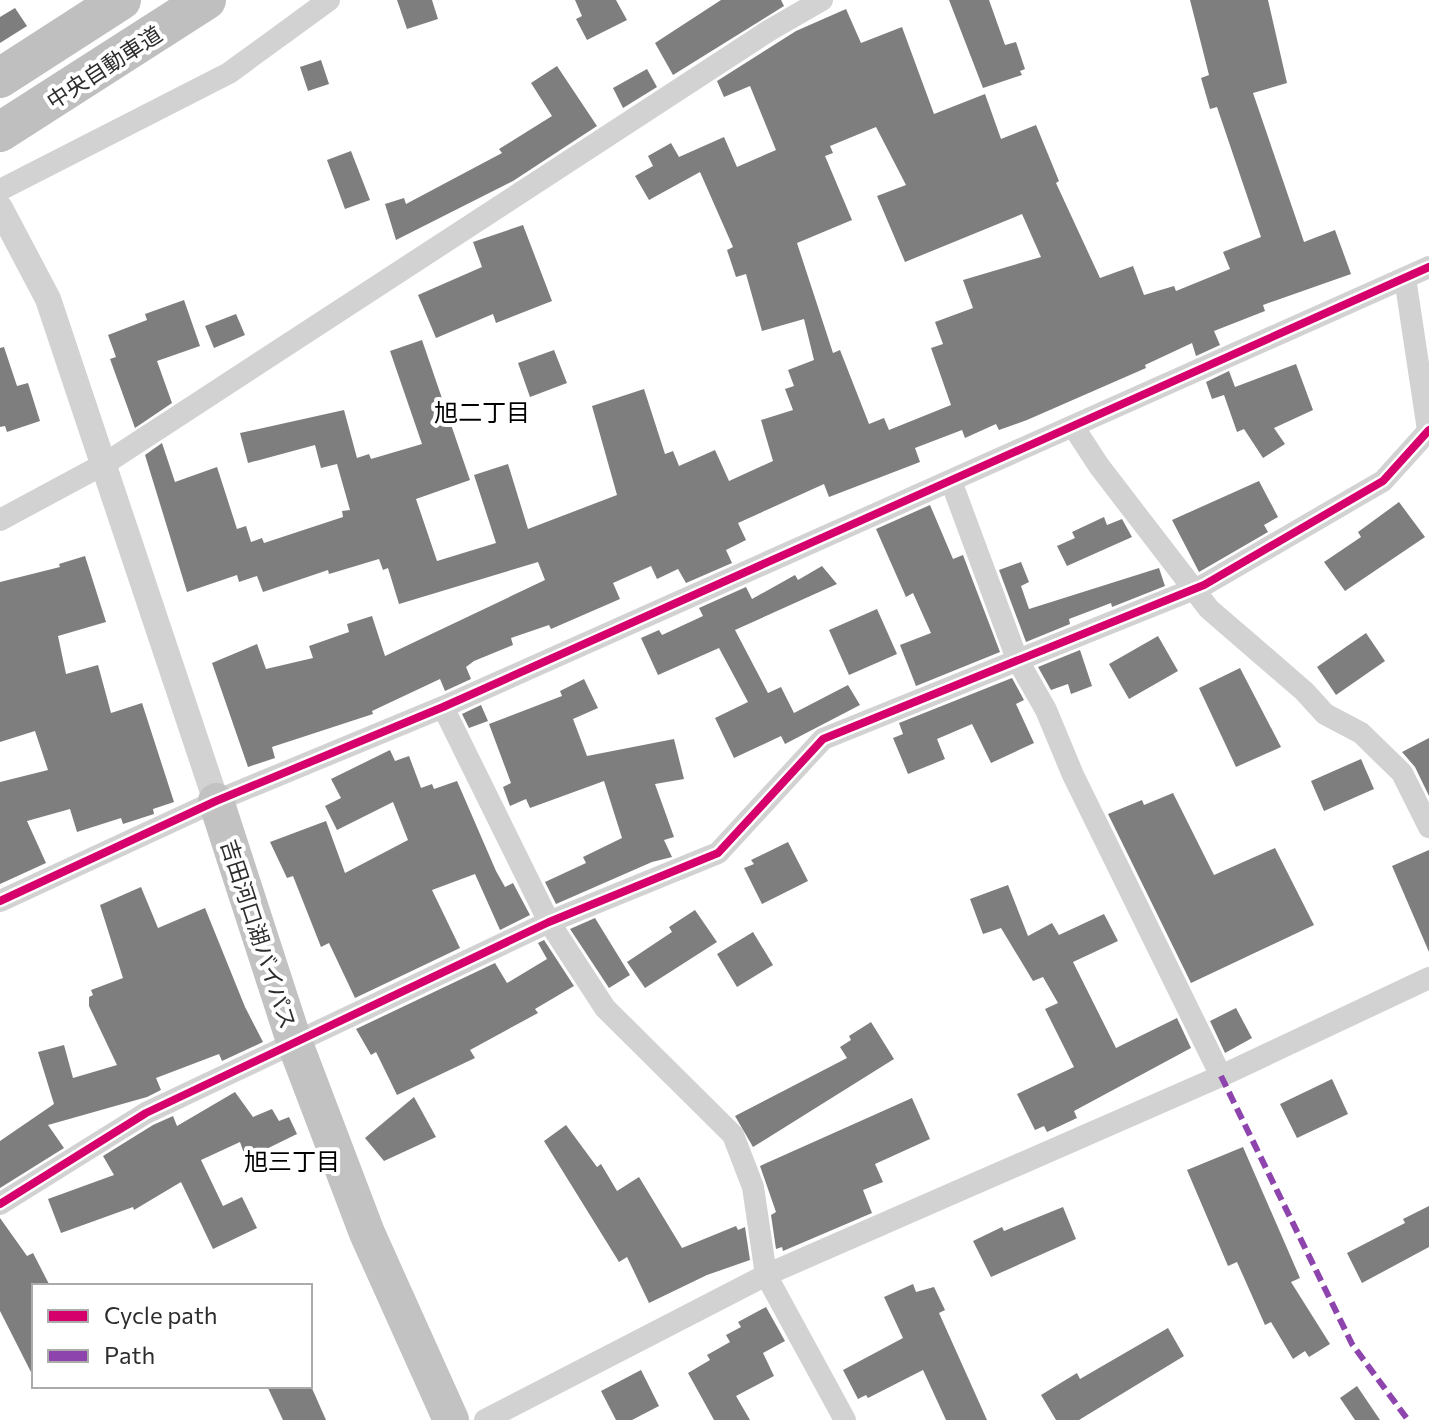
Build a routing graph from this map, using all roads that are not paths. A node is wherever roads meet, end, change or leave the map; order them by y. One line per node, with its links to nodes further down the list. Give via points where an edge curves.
1 (121, 0): 5 (highway, 中央自動車道)
2 (206, 0): 6 (highway, 中央自動車道)
3 (329, 0): 7 (street, via 229,73)
4 (822, 0): 13 (street)
5 (0, 78)
6 (0, 132)
7 (0, 190)
8 (0, 208): 13 (street, via 48,299)
9 (1429, 267): 10 (street)
10 (1405, 278): 11 (street); 12 (street)
11 (1073, 426): 14 (street); 16 (street)
12 (1429, 430): 16 (street, via 1383,481)
13 (106, 463): 15 (street); 19 (street)
14 (951, 481): 17 (street); 18 (street)
15 (0, 520)
16 (1196, 589): 17 (street); 20 (street, via 1209,609 1325,714 1361,733 1402,773)
17 (1017, 659): 22 (street, via 823,739 718,853); 25 (street)
18 (443, 707): 19 (street); 22 (street)
19 (216, 801): 21 (street); 24 (highway, 吉田河口湖バイパス)
20 (1429, 827)
21 (0, 901)
22 (549, 922): 24 (street); 27 (street, via 605,1008 733,1135 753,1187)
23 (1429, 978): 25 (street)
24 (294, 1041): 26 (street, via 146,1113); 28 (highway, 吉田河口湖バイパス, via 367,1233)
25 (1221, 1076): 27 (street)
26 (0, 1204)
27 (766, 1275): 29 (street); 30 (street)
28 (451, 1420)
29 (485, 1420)
30 (845, 1420)

